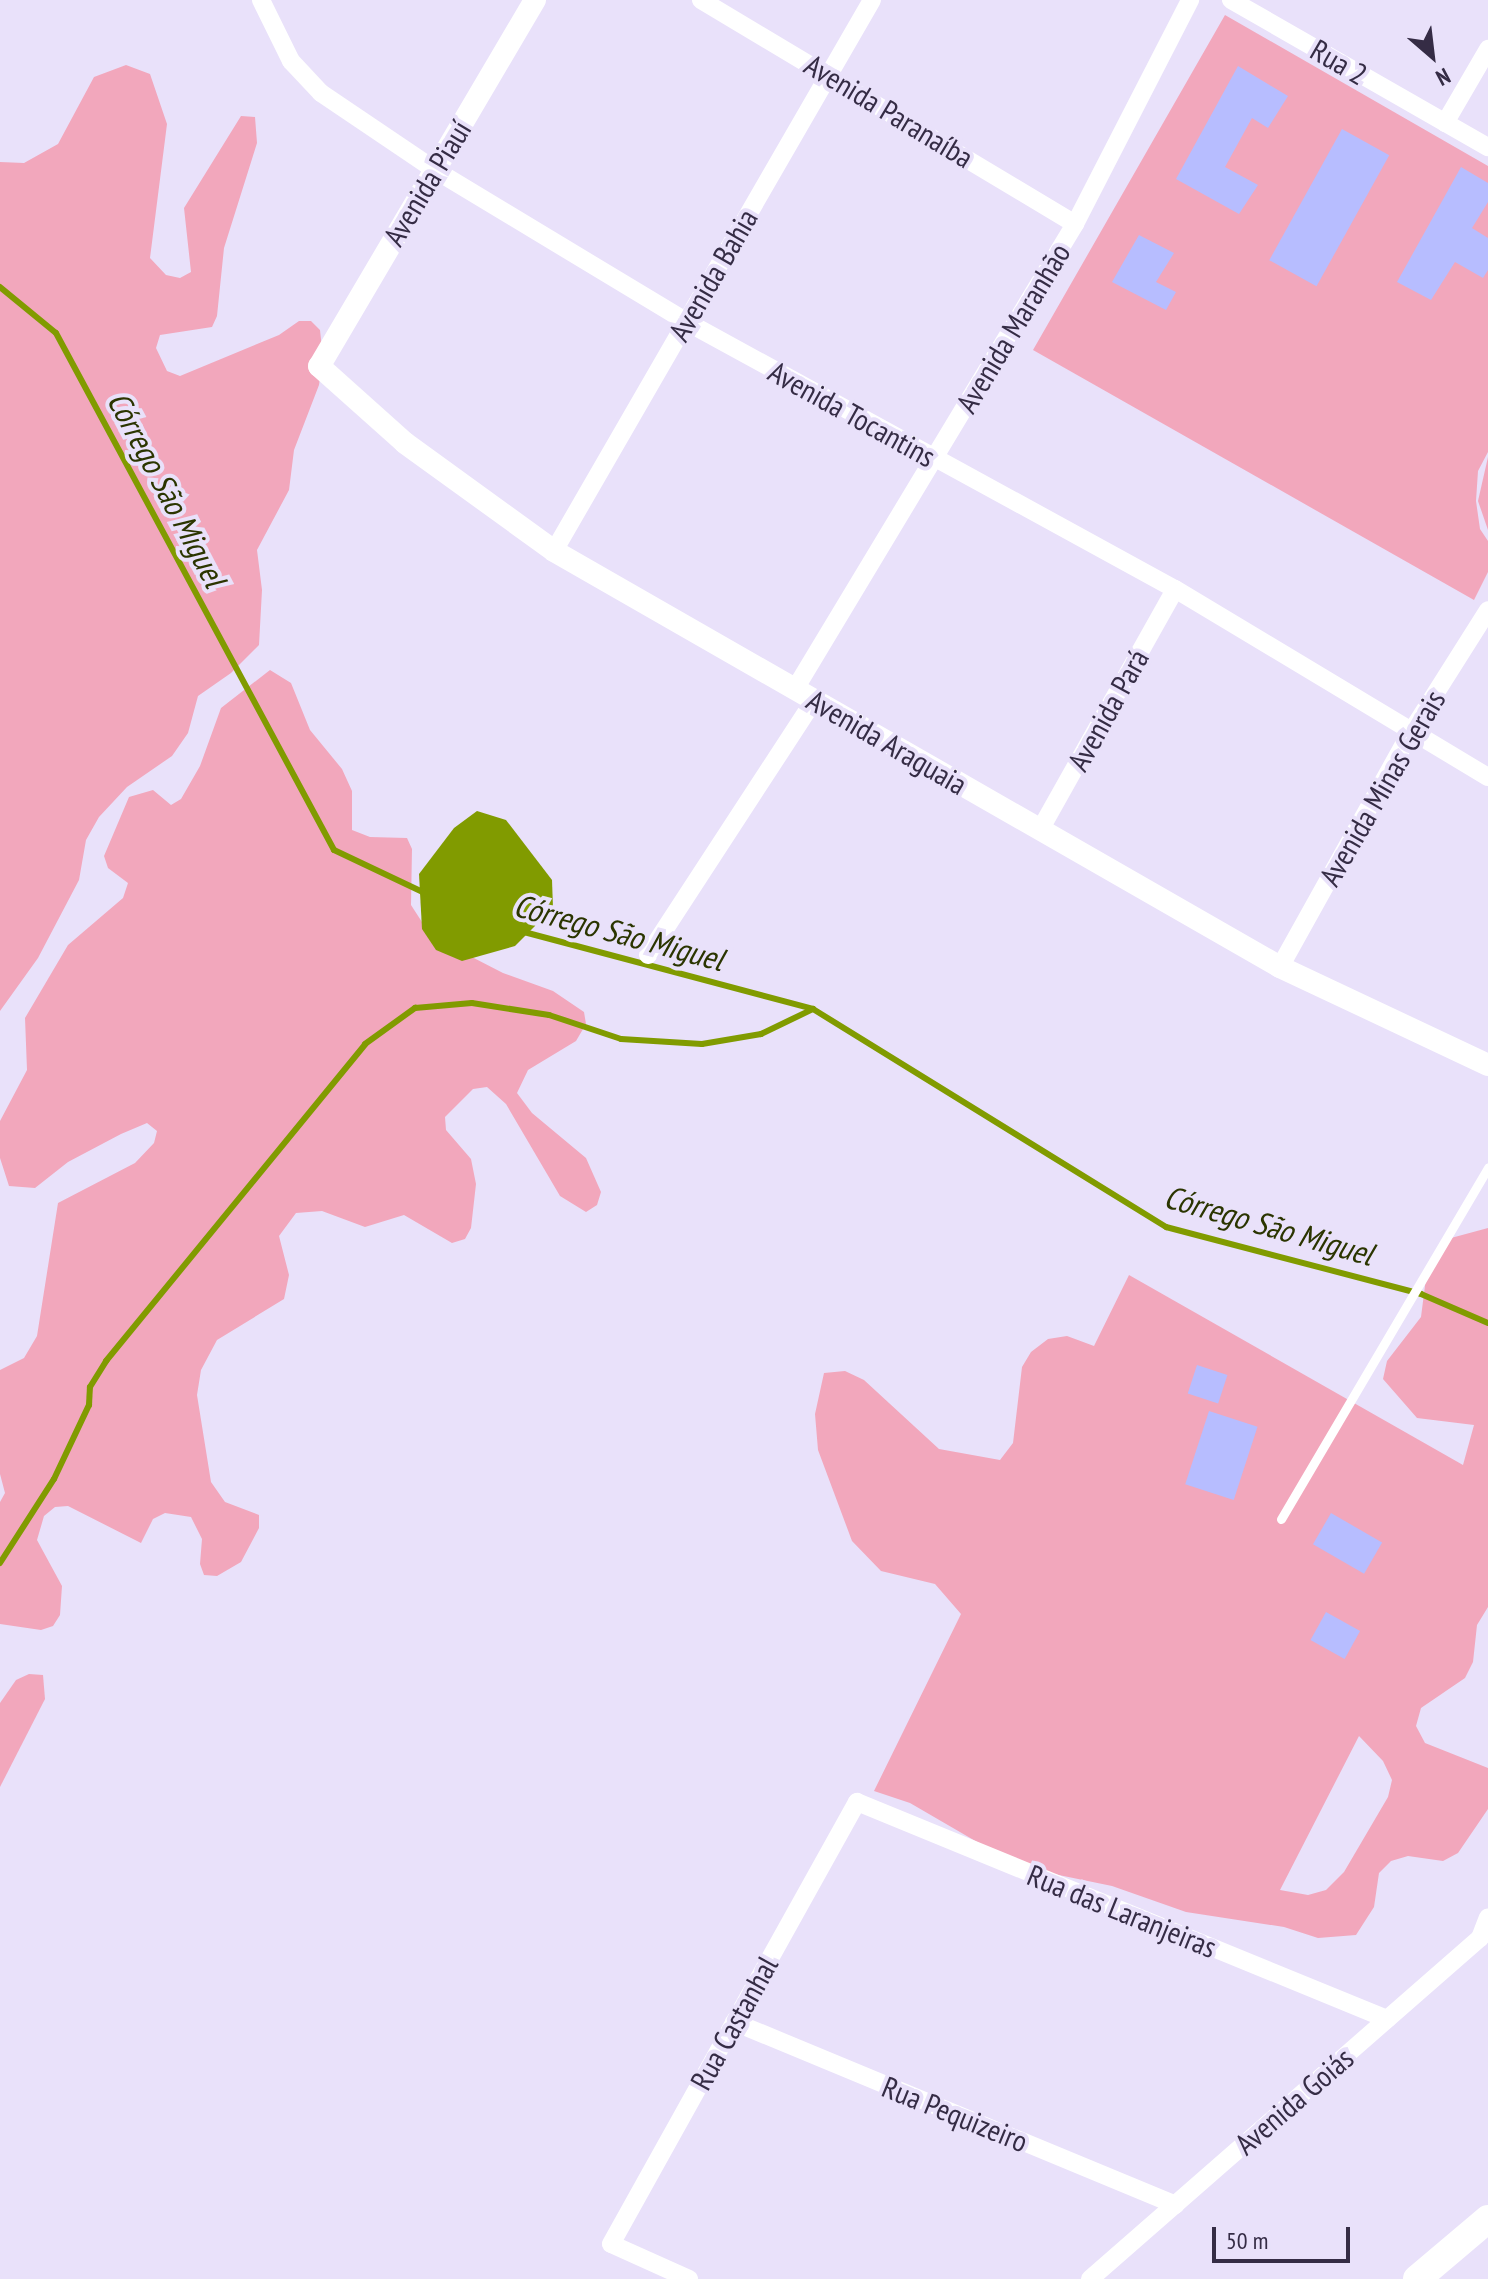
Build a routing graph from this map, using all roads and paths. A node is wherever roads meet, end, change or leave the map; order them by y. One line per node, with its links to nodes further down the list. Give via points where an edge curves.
1 (261, 0): 11 (street, Avenida Tocantins, via 291,61 321,93)
2 (535, 0): 11 (street, Avenida Piauí)
3 (701, 0): 8 (street, Avenida Paranaíba)
4 (872, 0): 8 (street, Avenida Bahia)
5 (1190, 0): 12 (street, Avenida Maranhão)
6 (1231, 0): 9 (street, Rua 2)
7 (1488, 49): 9 (street)
8 (830, 76): 12 (street, Avenida Paranaíba); 13 (street, Avenida Bahia)
9 (1445, 123): 10 (street, Rua 2)
10 (1488, 147)
11 (435, 170): 13 (street, Avenida Tocantins); 14 (street, Avenida Piauí)
12 (1075, 224): 15 (street, Avenida Maranhão)
13 (685, 321): 15 (street, Avenida Tocantins); 16 (street, Avenida Bahia)
14 (319, 366): 16 (street, Avenida Araguaia, via 405,443)
15 (935, 459): 17 (street, Avenida Tocantins); 19 (street, Avenida Maranhão)
16 (554, 551): 19 (street, Avenida Araguaia)
17 (1175, 589): 21 (street, Avenida Tocantins); 23 (street, Avenida Pará)
18 (1488, 610): 21 (street, Avenida Minas Gerais)
19 (795, 689): 20 (street, Avenida Araguaia)
20 (814, 700): 23 (street, Avenida Araguaia); 24 (street)
21 (1411, 732): 22 (street, Avenida Tocantins); 25 (street, Avenida Minas Gerais)
22 (1488, 777)
23 (1040, 830): 25 (street, Avenida Araguaia)
24 (648, 955)
25 (1280, 967): 26 (street, Avenida Araguaia)
26 (1488, 1065)
27 (1488, 1167): 28 (lane)
28 (1281, 1519)
29 (857, 1802): 31 (street, Rua das Laranjeiras); 32 (street, Rua Castanhal)
30 (1488, 1917): 31 (street, Avenida Goiás, via 1480,1938)
31 (1387, 2019): 33 (street, Avenida Goiás)
32 (734, 2022): 33 (street, Rua Pequizeiro); 35 (street, Rua Castanhal, via 611,2244)
33 (1176, 2205): 36 (street, Avenida Goiás)
34 (1488, 2219): 37 (main road)
35 (689, 2279)
36 (1090, 2279)
37 (1417, 2279)

